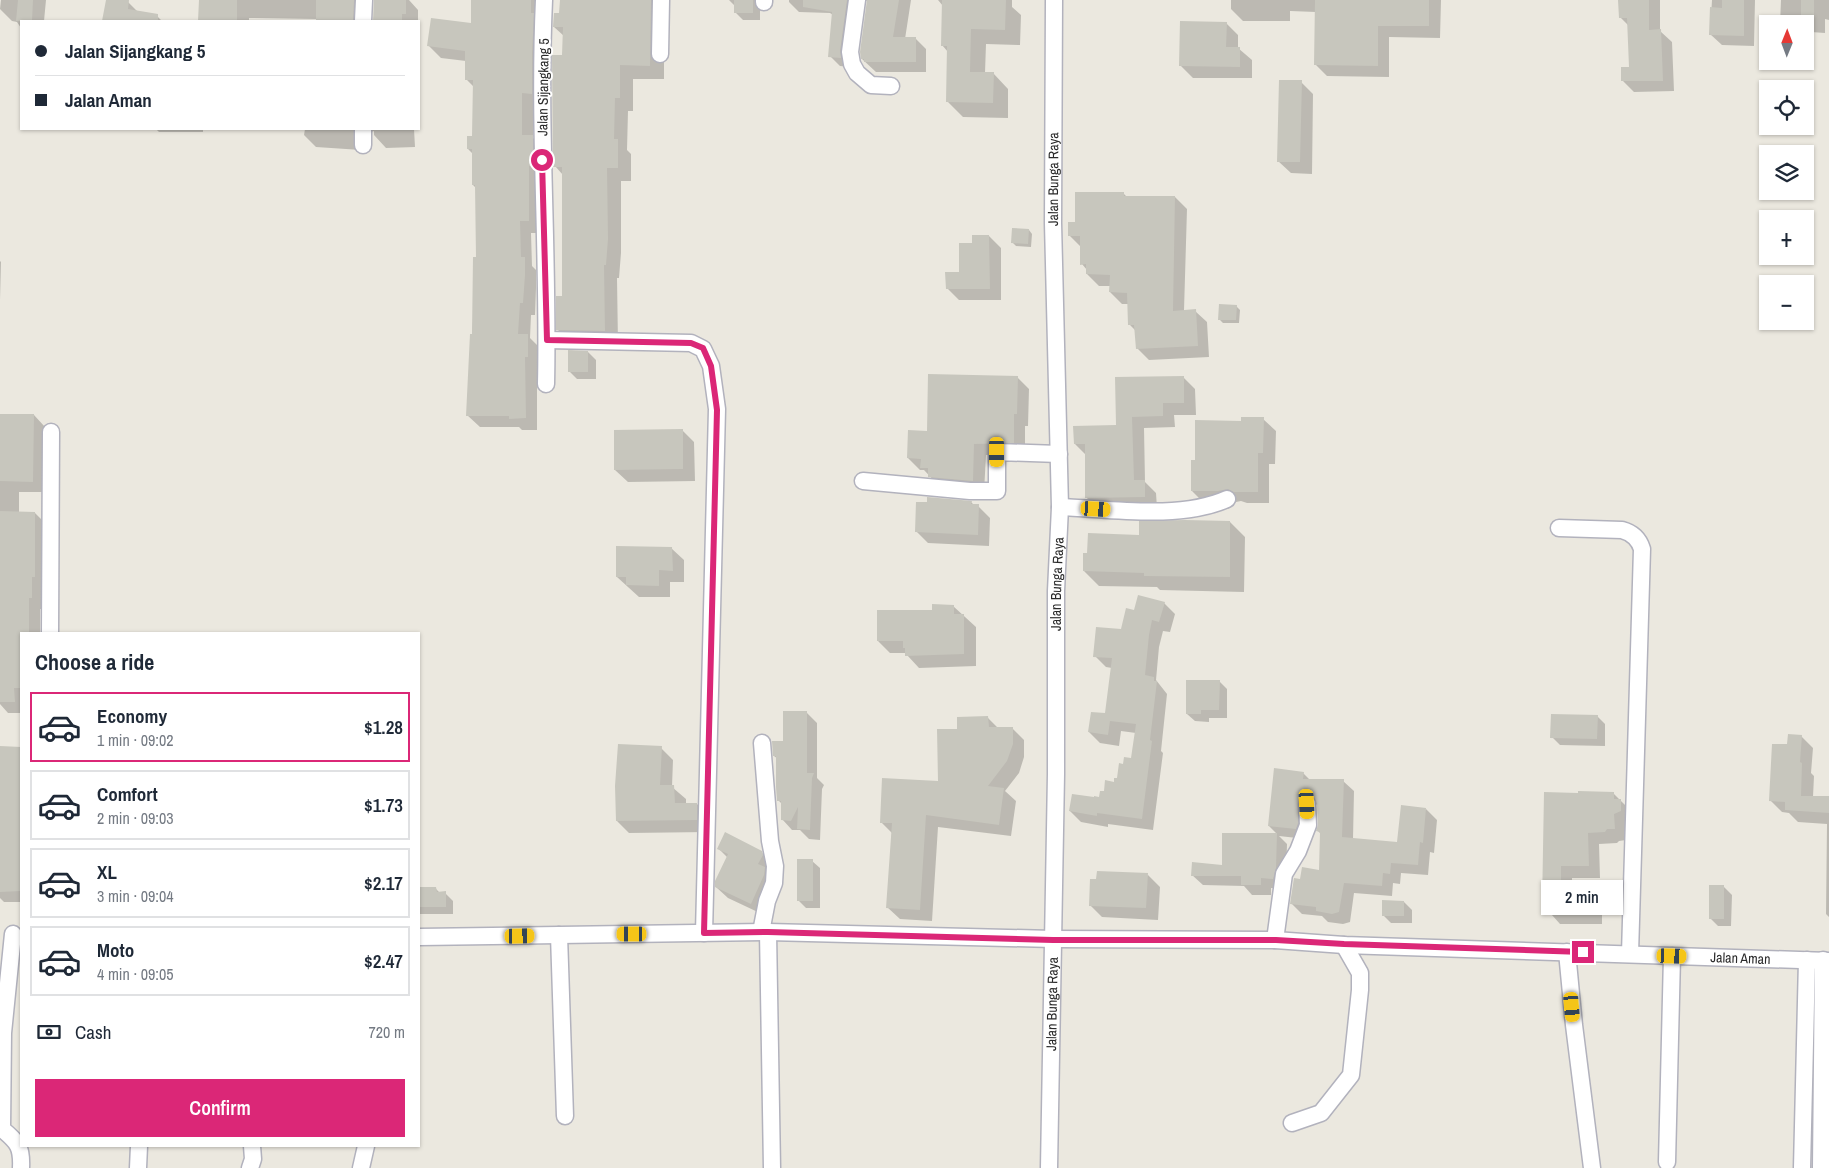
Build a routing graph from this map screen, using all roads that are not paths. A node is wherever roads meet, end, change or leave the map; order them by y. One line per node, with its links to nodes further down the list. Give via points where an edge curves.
1 (364, 0): 6 (street)
2 (544, 0): 9 (street, Jalan Sijangkang 5, via 542,140)
3 (661, 0): 7 (street)
4 (858, 0): 8 (street, via 850,52 852,64 871,85)
5 (1054, 0): 12 (street, Jalan Bunga Raya, via 1053,223)
6 (363, 20)
7 (660, 54)
8 (892, 86)
9 (547, 340): 10 (street, Jalan Sijangkang 5); 21 (street, via 691,343 703,348 711,366 717,410)
10 (546, 384)
11 (51, 432): 17 (street)
12 (1059, 454): 13 (street, via 997,452 997,491); 15 (street, Jalan Bunga Raya)
13 (863, 481)
14 (1227, 498): 15 (street, via 1212,506 1185,510)
15 (1060, 507): 25 (street, Jalan Bunga Raya, via 1056,591)
16 (1559, 528): 29 (street, via 1622,530 1636,537 1642,549)
17 (50, 632)
18 (762, 743): 20 (street, via 775,866)
19 (1307, 804): 26 (street, via 1308,825 1284,874)
20 (764, 932): 21 (street, Jalan Aman); 25 (street, Jalan Aman); 42 (street)
21 (704, 933): 23 (street, Jalan Aman)
22 (11, 934): 38 (street, via 3,1033 2,1129 15,1140 22,1152)
23 (560, 935): 24 (street, Jalan Aman); 32 (street)
24 (420, 937)
25 (1053, 940): 26 (street, Jalan Aman); 43 (street, Jalan Bunga Raya)
26 (1276, 940): 27 (street, Jalan Aman)
27 (1344, 944): 28 (street, Jalan Aman); 33 (street, via 1360,973 1351,1075 1321,1113)
28 (1567, 952): 29 (street, Jalan Aman); 44 (street)
29 (1630, 954): 30 (street, Jalan Aman)
30 (1672, 956): 31 (street, Jalan Aman); 37 (street)
31 (1820, 960): 45 (street); 46 (street)
32 (564, 1116)
33 (1292, 1123)
34 (139, 1147): 39 (street)
35 (252, 1147): 40 (street)
36 (366, 1147): 41 (street)
37 (1667, 1162)
38 (21, 1168)
39 (138, 1168)
40 (250, 1168)
41 (361, 1168)
42 (772, 1168)
43 (1049, 1168)
44 (1592, 1168)
45 (1802, 1168)
46 (1821, 1168)

